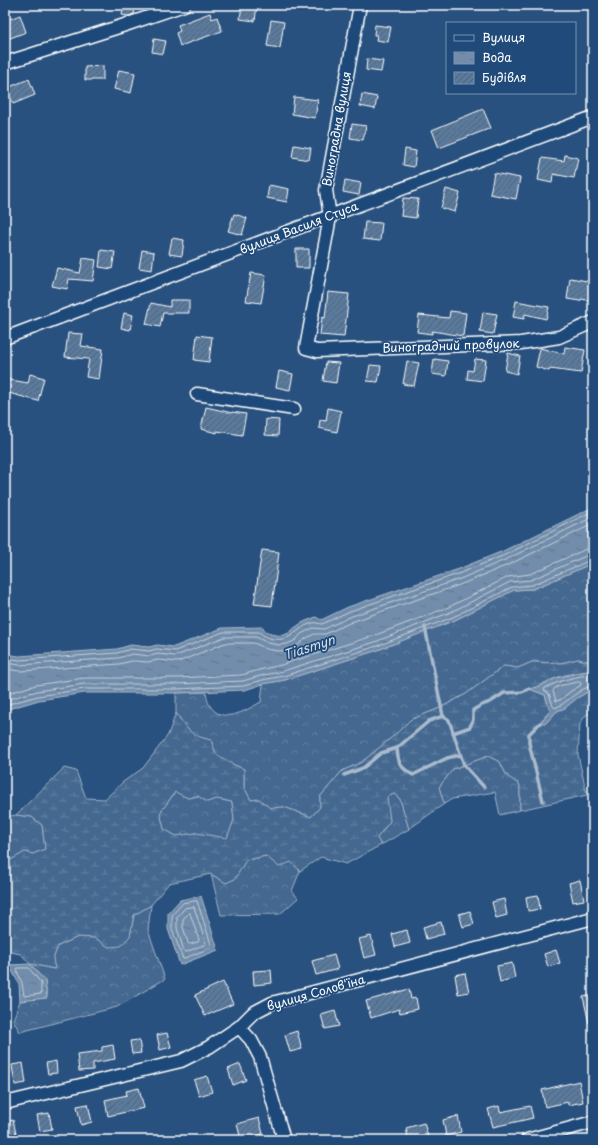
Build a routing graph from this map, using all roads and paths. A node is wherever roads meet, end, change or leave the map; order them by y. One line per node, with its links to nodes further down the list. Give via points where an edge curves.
1 (184, 5): 3 (street)
2 (360, 5): 5 (street, Виноградна вулиця, via 326,190)
3 (5, 62)
4 (593, 117): 5 (street, вулиця Василя Стуса)
5 (330, 217): 7 (street, вулиця Василя Стуса); 8 (street, Виноградна вулиця)
6 (593, 322): 8 (street, Виноградний провулок, via 559,337 521,343 317,351)
7 (5, 338)
8 (306, 348)
9 (197, 394): 10 (street)
10 (294, 410)
11 (593, 918): 12 (street, вулиця Солов'їна, via 272,1004 254,1013)
12 (239, 1027): 13 (street, вулиця Солов'їна, via 209,1047 181,1061); 15 (street, via 251,1040 260,1057)
13 (5, 1103)
14 (593, 1122): 16 (street)
15 (284, 1140)
16 (527, 1140)

